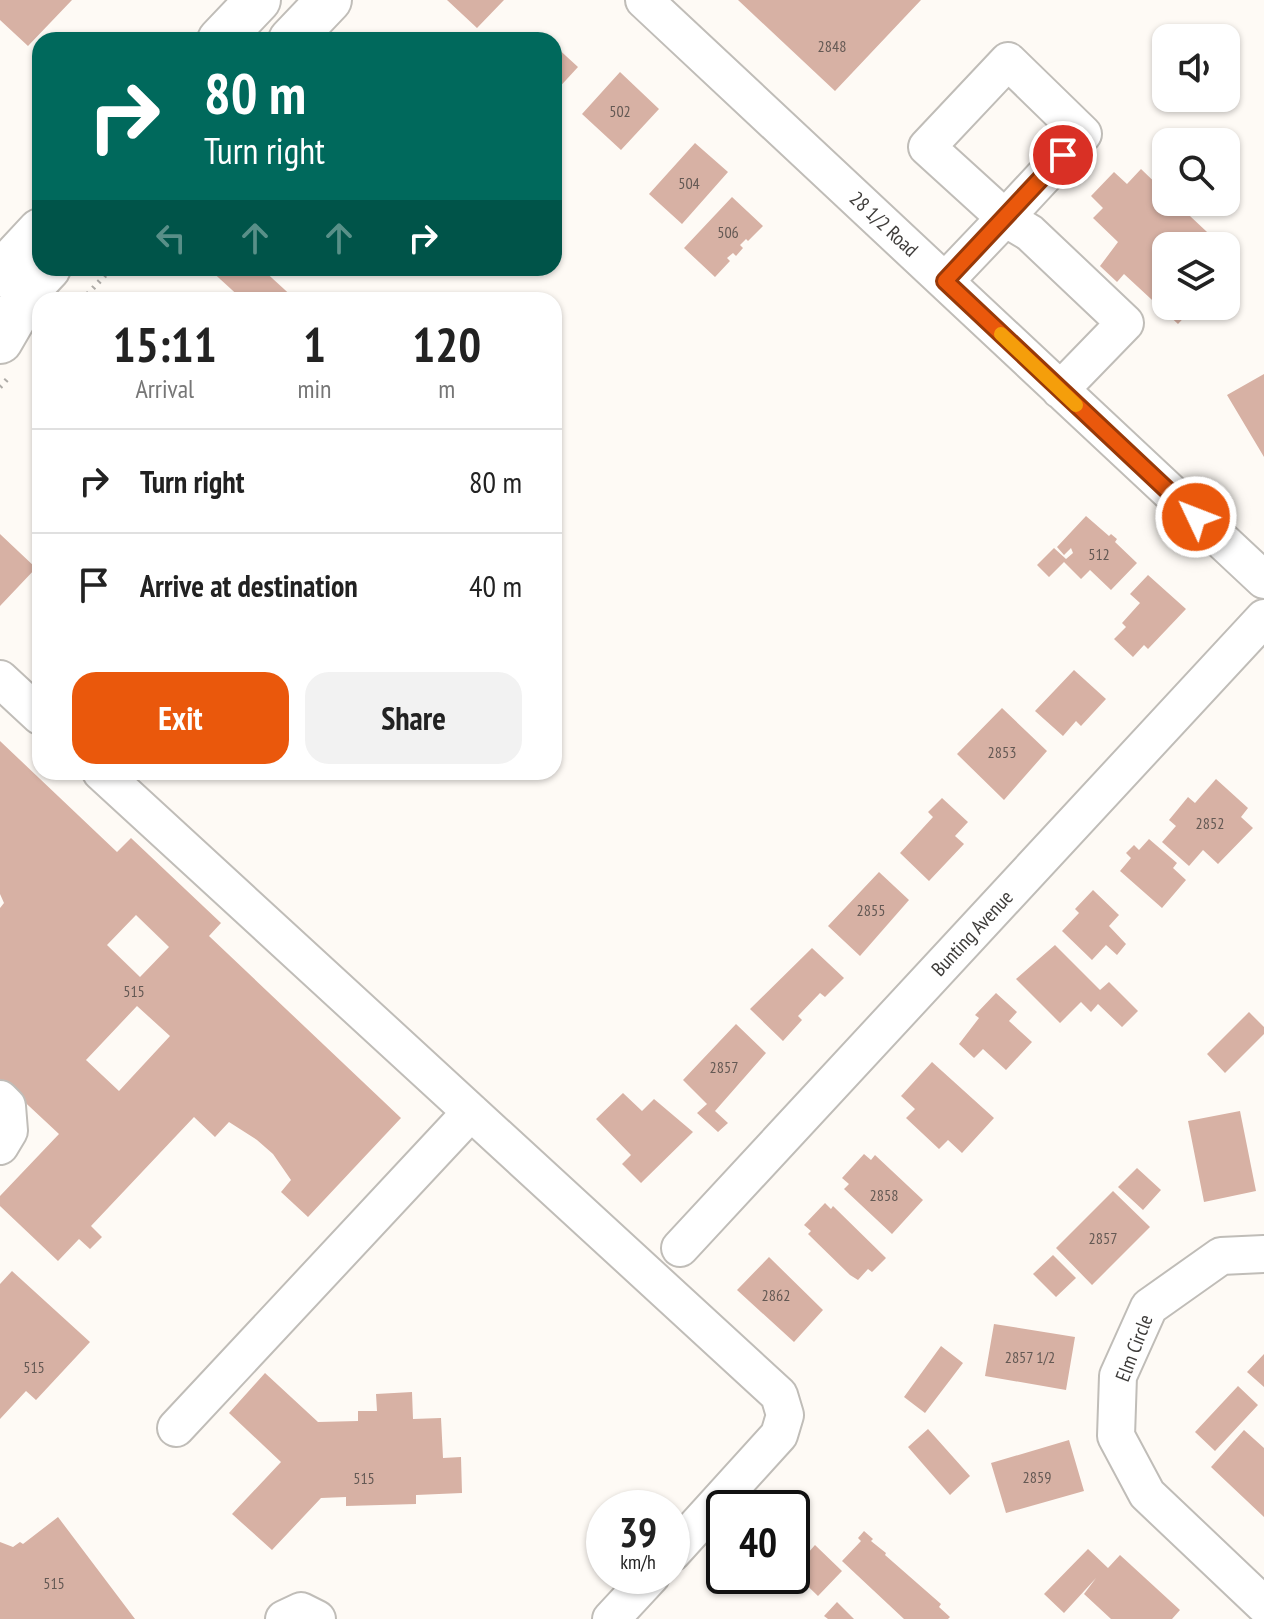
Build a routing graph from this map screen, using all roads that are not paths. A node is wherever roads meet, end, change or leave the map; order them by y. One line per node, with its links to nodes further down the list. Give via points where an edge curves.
1 (258, 0): 5 (main road)
2 (273, 0): 6 (main road)
3 (329, 0): 7 (main road)
4 (644, 0): 12 (street, 28 1/2 Road)
5 (228, 32)
6 (259, 32)
7 (299, 32)
8 (32, 240): 9 (main road)
9 (0, 274)
10 (40, 276): 15 (main road)
11 (70, 276): 13 (main road)
12 (945, 281): 17 (street, 28 1/2 Road); 17 (street, via 1005,218 1030,233 1125,323)
13 (54, 292)
14 (32, 317): 16 (main road)
15 (0, 341)
16 (0, 351)
17 (1060, 390): 18 (street, 28 1/2 Road)
18 (1264, 580)
19 (1264, 618): 26 (street, Bunting Avenue)
20 (0, 679): 21 (street)
21 (32, 709)
22 (110, 780): 24 (street)
23 (0, 1099): 25 (street, via 7,1106 9,1131)
24 (471, 1112): 28 (street); 29 (street, via 779,1395 785,1415 779,1435)
25 (0, 1146)
26 (680, 1248)
27 (1264, 1254): 31 (street, Elm Circle, via 1221,1256 1149,1307 1118,1376 1116,1436 1147,1494)
28 (176, 1428)
29 (690, 1533)
30 (634, 1594): 34 (street)
31 (1264, 1605)
32 (284, 1619): 33 (street, via 301,1611)
33 (317, 1619)
34 (611, 1619)

